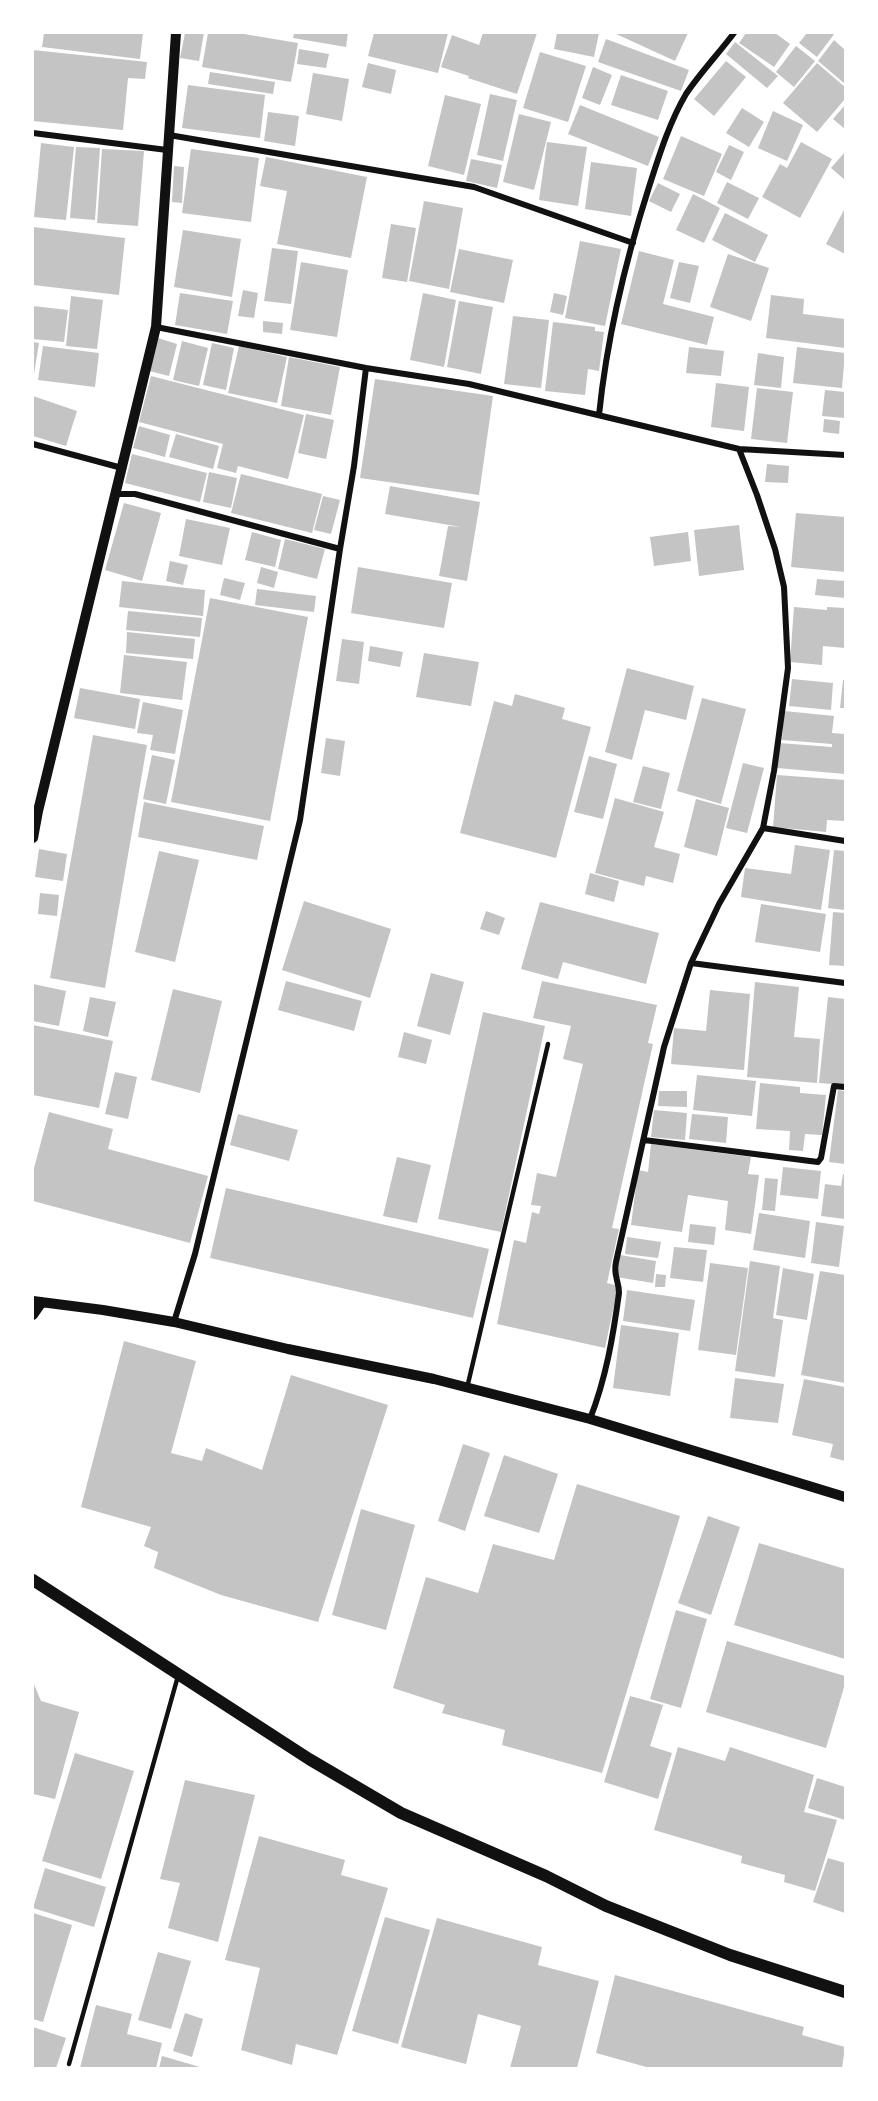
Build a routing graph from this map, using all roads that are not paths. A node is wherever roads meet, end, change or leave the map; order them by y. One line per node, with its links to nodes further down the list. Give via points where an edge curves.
1 (176, 33): 4 (street)
2 (734, 33): 6 (street, via 686,94 664,140)
3 (33, 133): 5 (street)
4 (168, 135): 5 (street); 6 (street, via 474,187)
5 (167, 150): 7 (street)
6 (633, 243): 9 (street, via 604,363)
7 (156, 327): 8 (street); 13 (street)
8 (366, 368): 9 (street, via 469,384); 15 (street)
9 (599, 415): 11 (street)
10 (33, 444): 13 (street)
11 (739, 449): 12 (street); 16 (street, via 775,549 784,588 788,668)
12 (845, 455)
13 (122, 468): 14 (street)
14 (116, 494): 15 (street, via 135,494); 17 (street)
15 (340, 549): 26 (street, via 300,820 195,1254)
16 (763, 828): 18 (street); 19 (street, via 719,904)
17 (33, 838)
18 (845, 841)
19 (691, 963): 20 (street); 23 (street, via 664,1047)
20 (845, 983)
21 (548, 1044): 27 (lane)
22 (845, 1087): 23 (street, via 834,1086 818,1162)
23 (644, 1140): 28 (street, via 614,1274 620,1293 609,1361)
24 (38, 1302): 25 (street); 26 (street)
25 (33, 1315)
26 (174, 1322): 27 (street)
27 (467, 1388): 28 (street)
28 (590, 1419): 29 (street)
29 (845, 1497)
30 (33, 1580): 31 (main road)
31 (179, 1674): 32 (main road, via 401,1814 606,1906 730,1955); 33 (lane)
32 (845, 1992)
33 (69, 2064)

